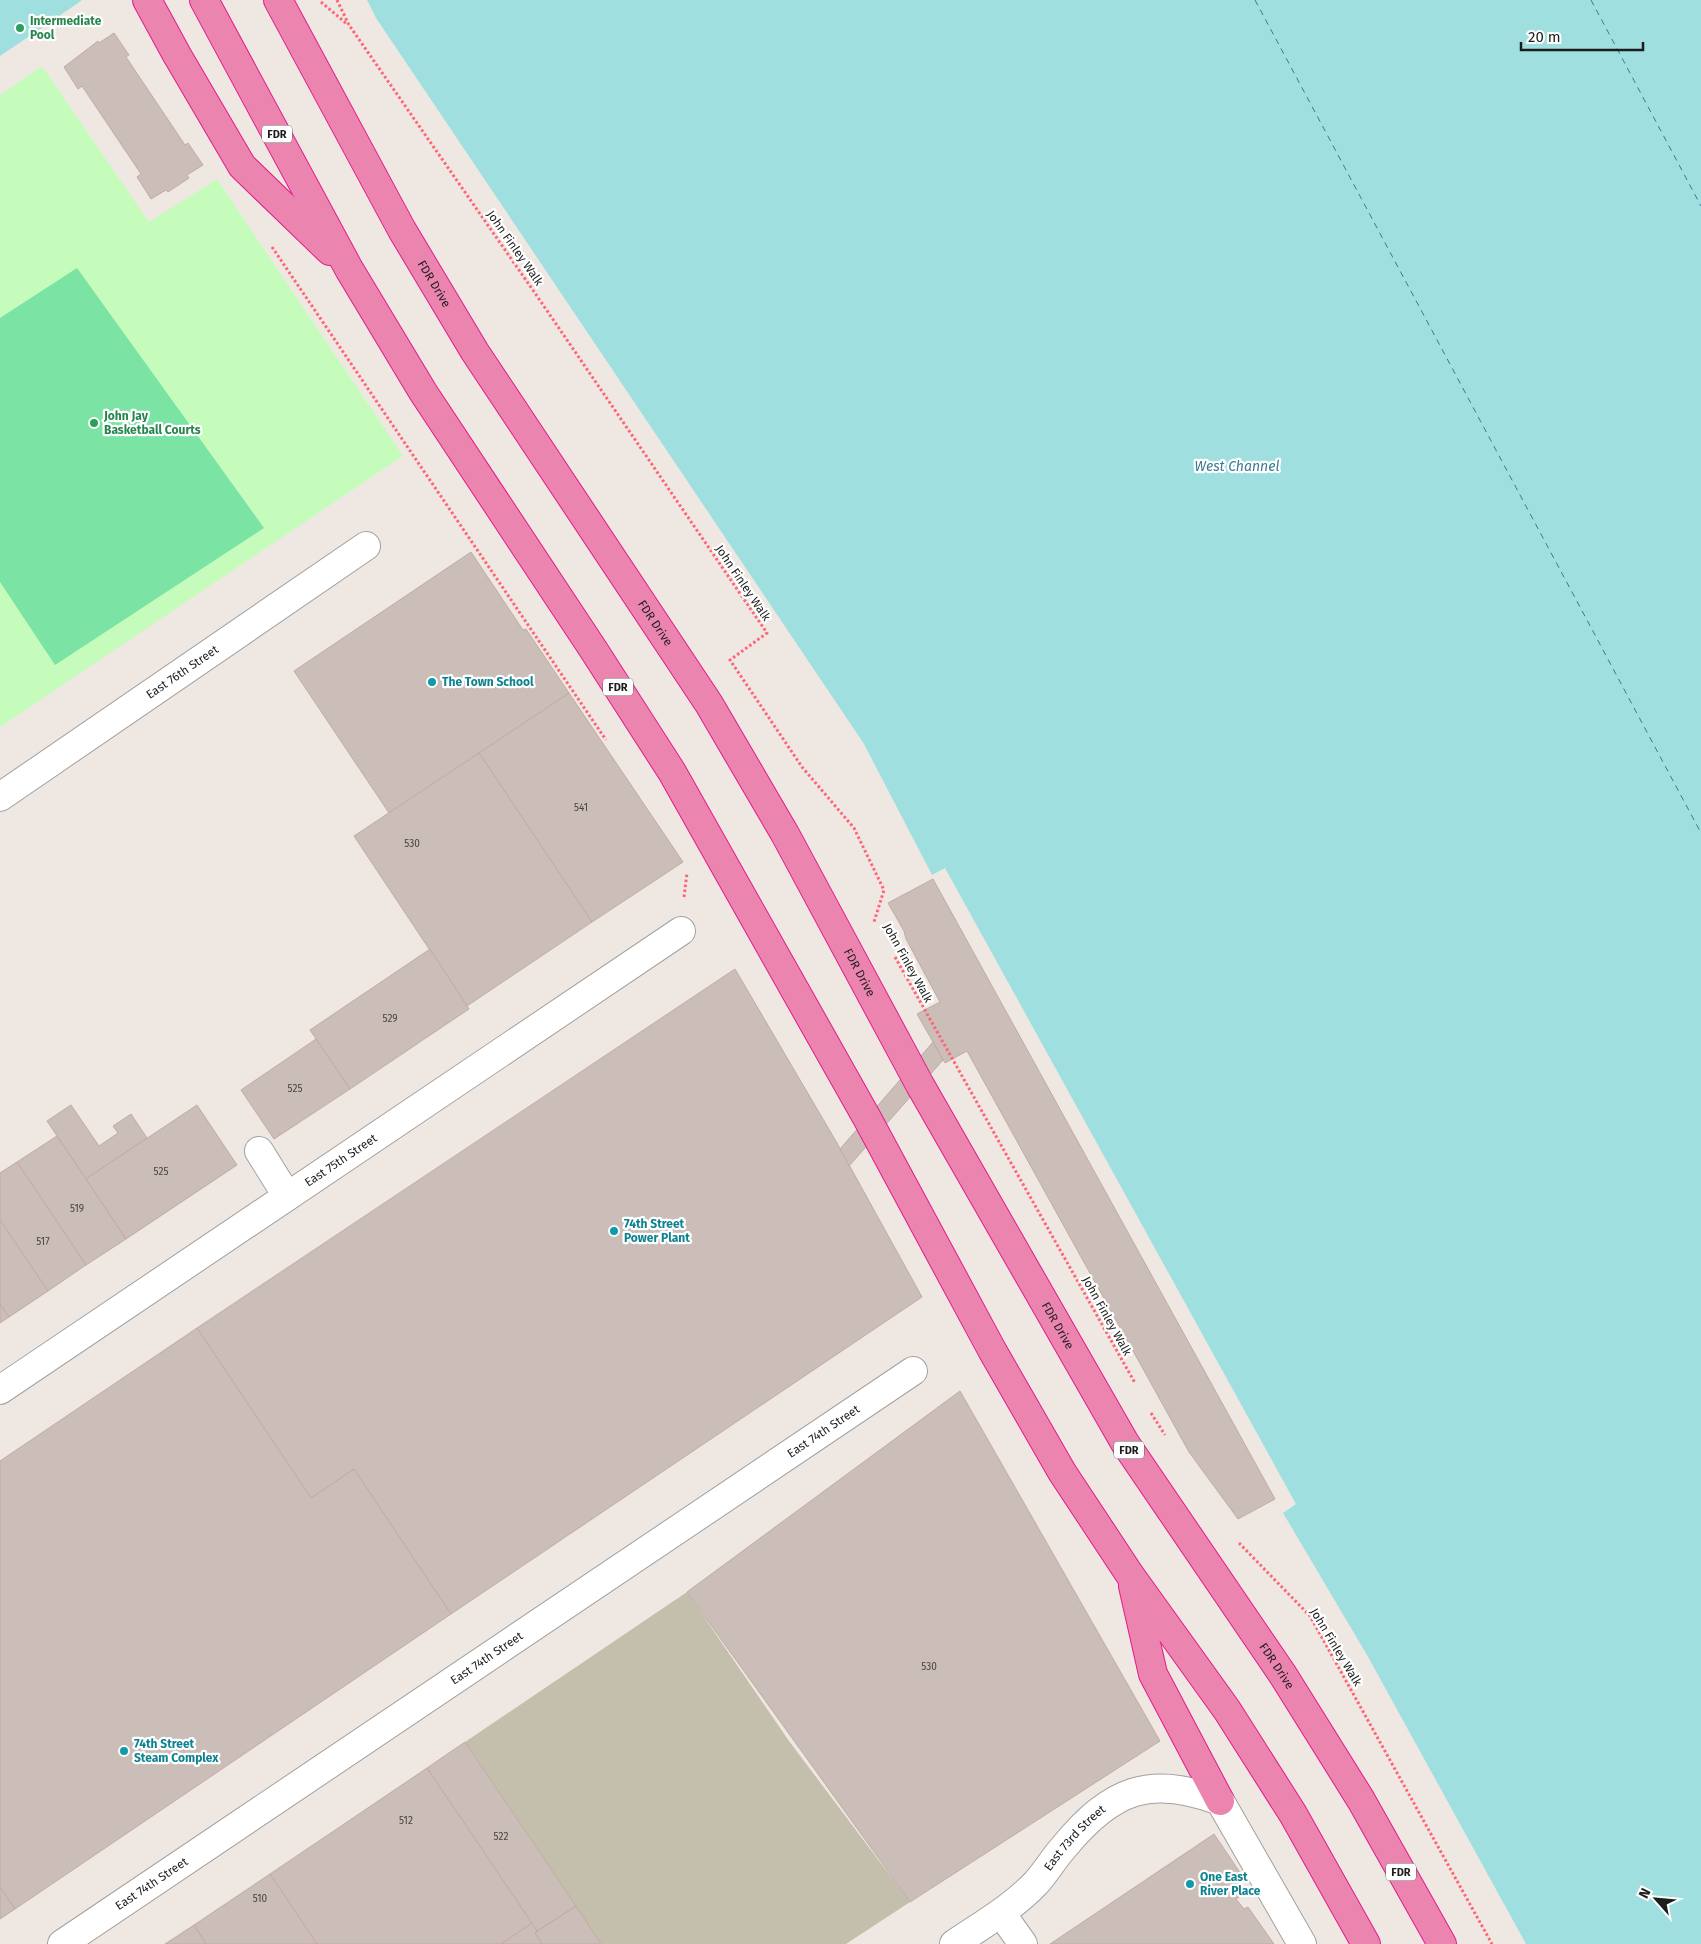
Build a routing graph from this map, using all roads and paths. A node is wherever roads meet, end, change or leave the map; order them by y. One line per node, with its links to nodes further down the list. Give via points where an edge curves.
1 (147, 0): 8 (highway, via 242,166)
2 (204, 0): 8 (highway, FDR)
3 (278, 0): 32 (highway, FDR Drive / FDR, via 402,230 475,352 709,704 785,834 925,1094 1125,1443 1289,1683)
4 (319, 0): 6 (path)
5 (338, 0): 6 (path, John Finley Walk)
6 (349, 25): 13 (path, John Finley Walk, via 767,633 730,660 802,767 854,828 884,890 874,921)
7 (269, 242): 10 (path)
8 (349, 269): 24 (highway, FDR, via 423,392 672,772 992,1350 1062,1472)
9 (366, 546): 11 (street, East 76th Street)
10 (610, 745)
11 (0, 797)
12 (687, 867): 14 (path)
13 (879, 930)
14 (681, 931): 17 (street, East 75th Street)
15 (893, 955): 20 (path, John Finley Walk)
16 (259, 1151): 17 (street)
17 (287, 1196): 19 (street, East 75th Street)
18 (913, 1371): 27 (street, East 74th Street)
19 (0, 1390)
20 (1139, 1392)
21 (1149, 1409): 22 (path)
22 (1169, 1441)
23 (1238, 1542): 33 (path, John Finley Walk, via 1310,1616)
24 (1130, 1575): 25 (highway, via 1153,1674); 31 (highway, FDR, via 1228,1710 1293,1814)
25 (1220, 1801): 26 (street, East 73rd Street, via 1189,1791 1156,1787 1116,1800 1079,1830 1024,1896); 30 (street)
26 (1001, 1913): 28 (street, East 73rd Street); 29 (street)
27 (62, 1944)
28 (954, 1944)
29 (1023, 1944)
30 (1302, 1944)
31 (1366, 1944)
32 (1442, 1944)
33 (1492, 1944)

